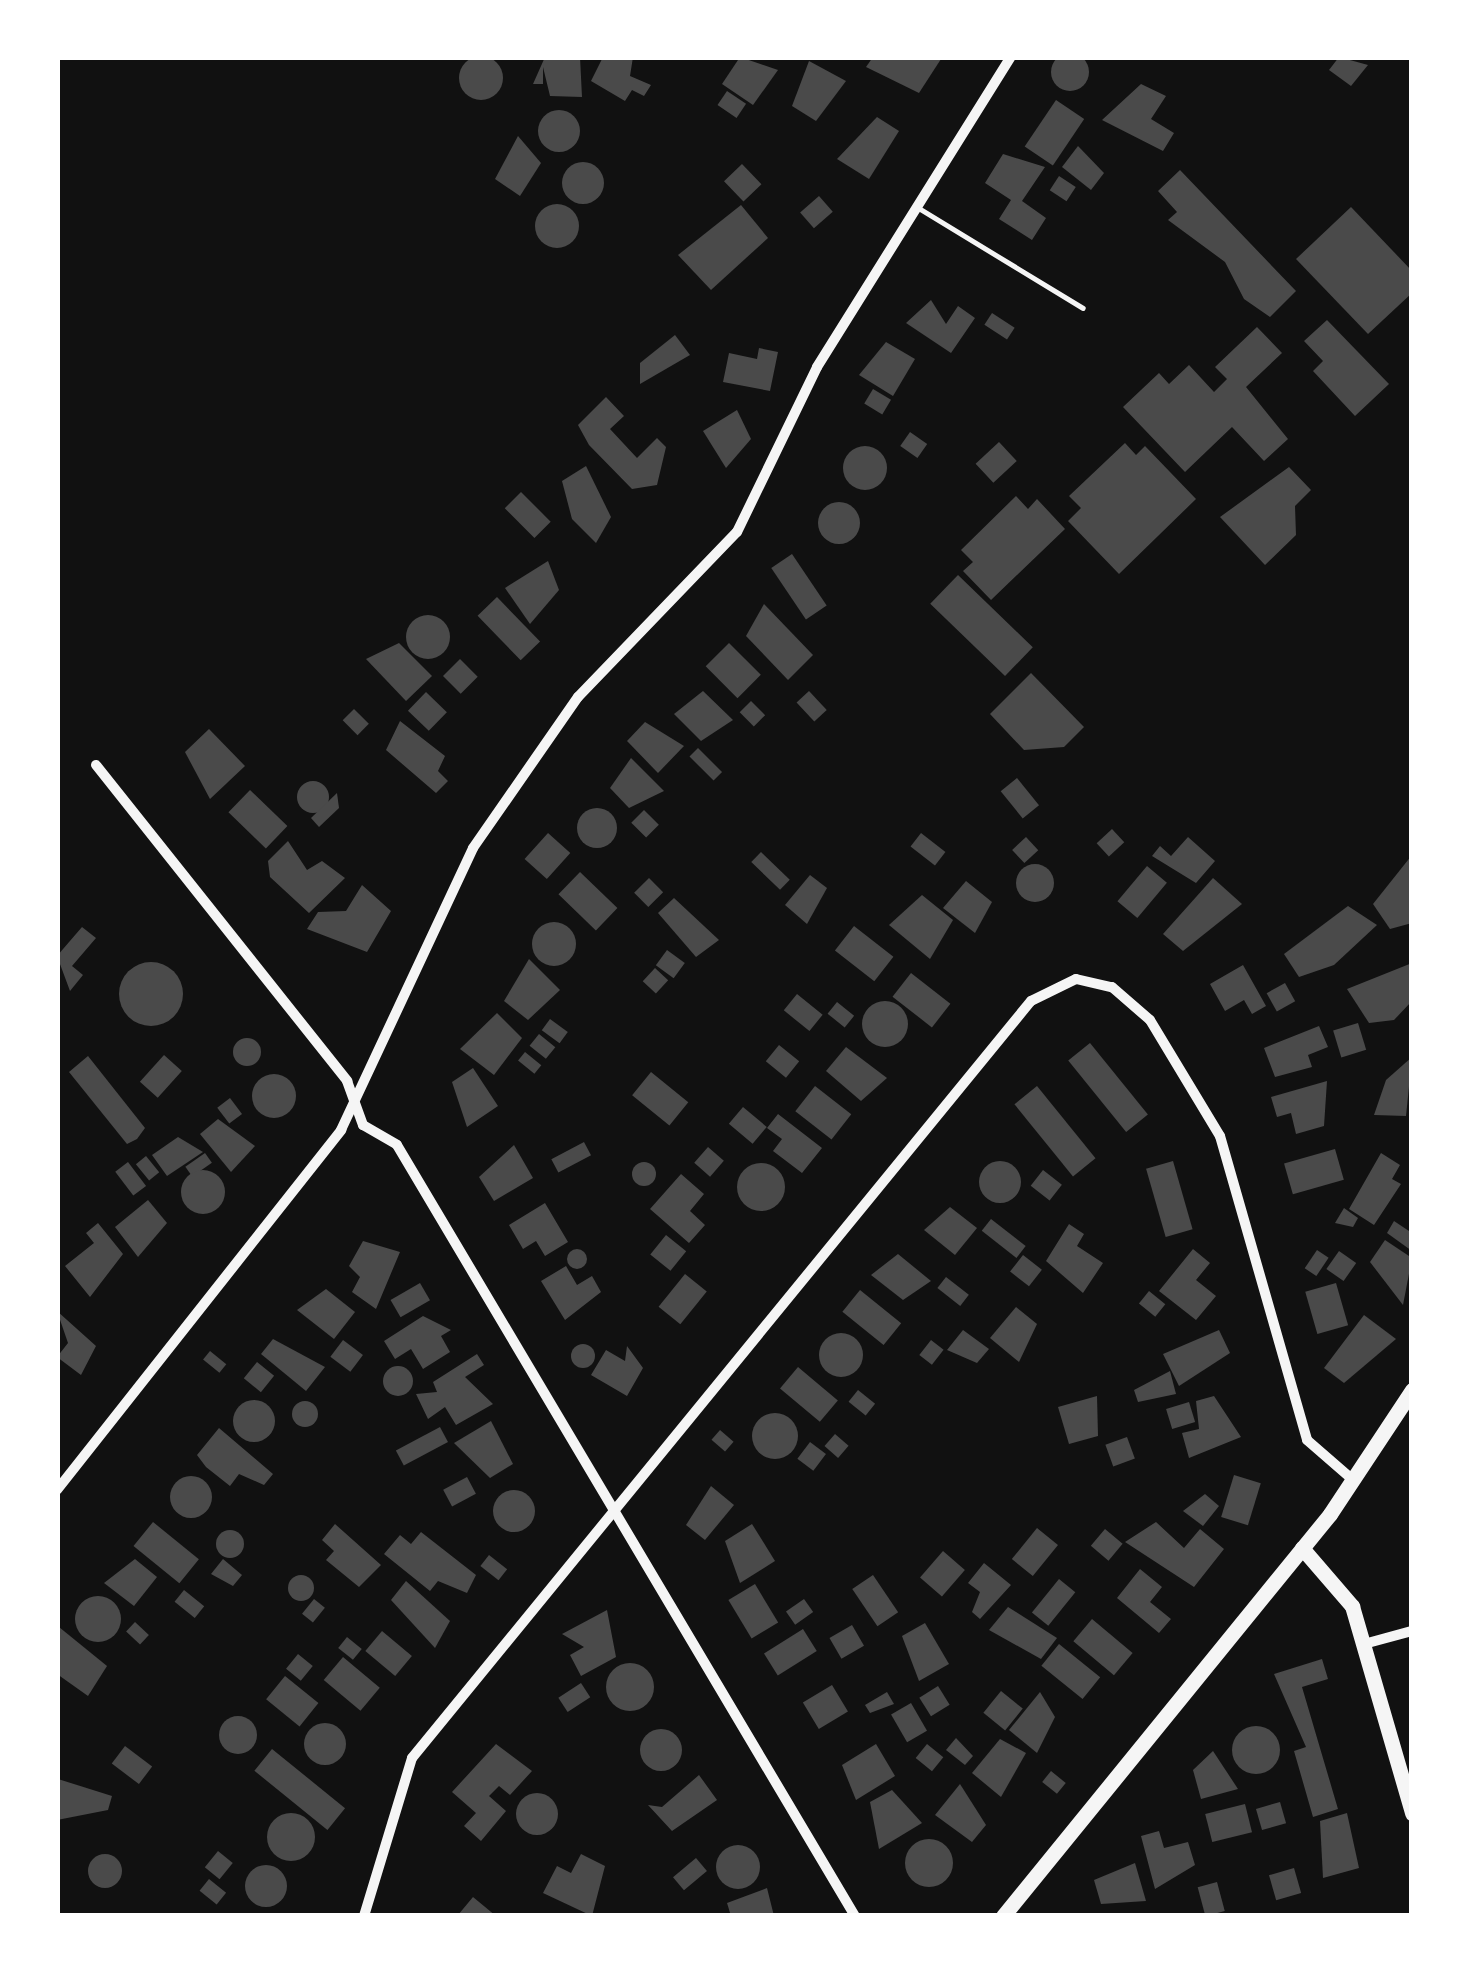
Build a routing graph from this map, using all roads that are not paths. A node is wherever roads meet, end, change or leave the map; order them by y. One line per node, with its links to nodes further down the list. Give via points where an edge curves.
1 (1011, 57): 2 (street)
2 (917, 207): 3 (lane); 5 (street, via 817,367 737,532 578,697 473,848)
3 (1083, 308)
4 (97, 765): 5 (street, via 346,1081)
5 (354, 1105): 8 (street); 9 (street, via 363,1125 398,1145)
6 (1412, 1390): 7 (main road)
7 (1353, 1480): 9 (street, via 1307,1440 1220,1136 1150,1020 1112,987 1076,979 1030,1001); 10 (main road)
8 (57, 1490)
9 (613, 1510): 14 (street, via 412,1758); 15 (street)
10 (1302, 1548): 12 (main road, via 1341,1586); 16 (main road)
11 (1412, 1631): 12 (street)
12 (1364, 1644): 13 (main road)
13 (1412, 1813)
14 (364, 1916)
15 (855, 1916)
16 (1003, 1916)

